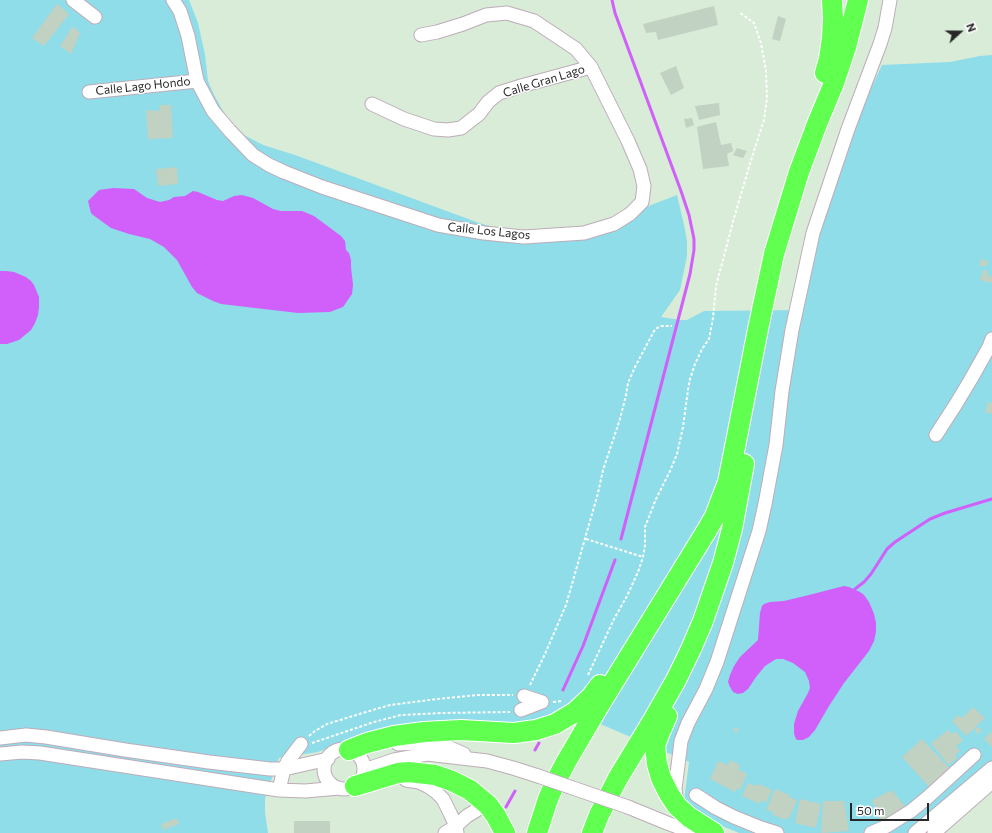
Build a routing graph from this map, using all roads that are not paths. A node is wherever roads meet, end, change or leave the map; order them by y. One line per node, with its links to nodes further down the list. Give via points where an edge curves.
1 (73, 0): 7 (street)
2 (173, 0): 10 (street, Calle Los Lagos, via 180,11 188,36)
3 (832, 0): 13 (highway, via 832,38 822,80)
4 (858, 0): 13 (highway, via 846,47)
5 (863, 0): 15 (highway, via 852,48 808,174 783,257)
6 (890, 0): 35 (street, via 880,44 841,148 813,233 792,330 776,445 759,531 717,662 681,741 675,789)
7 (95, 18)
8 (421, 36): 9 (street, Calle Los Lagos, via 486,15 507,13 534,21 576,49)
9 (591, 67): 10 (street, Calle Los Lagos, via 640,169 644,186 642,202 630,214 614,224 584,233 524,237 438,225 322,187 269,165 242,145 213,111); 12 (street, Calle Gran Lago, via 499,93 461,128 434,129 404,120)
10 (197, 81): 11 (street, Calle Lago Hondo)
11 (89, 92)
12 (372, 104)
13 (817, 124): 15 (highway, via 774,254 758,329)
14 (992, 339): 16 (street, via 971,379)
15 (746, 420): 21 (highway, via 700,524 600,684 580,708 570,716 536,730 502,733 461,730 424,732 366,743); 35 (highway, via 749,472 733,561 712,624 655,746 656,764 661,778); 40 (highway, via 715,516 566,762 548,799); 41 (highway, via 732,529 703,621 676,680 618,778)
16 (936, 435)
17 (524, 696): 18 (street, via 542,702)
18 (521, 710)
19 (0, 738): 26 (street, via 46,737)
20 (301, 744): 28 (street)
21 (353, 752): 24 (street, via 343,749); 25 (street, via 417,743 448,747); 30 (street, via 363,762)
22 (0, 754): 29 (street, via 40,753)
23 (974, 755): 47 (street, via 911,811)
24 (328, 759): 28 (street); 30 (street, via 325,764 326,776 333,785)
25 (475, 759): 30 (street, via 427,754 394,760); 36 (street, bridge, via 538,776)
26 (209, 762): 28 (street); 29 (street)
27 (992, 768): 38 (street)
28 (284, 769): 32 (street)
29 (206, 778): 32 (street)
30 (357, 782): 32 (street, via 305,791); 34 (highway, via 409,772 435,775 470,790); 37 (street, via 408,780 429,787 443,799 450,813)
31 (992, 782): 38 (street)
32 (279, 790)
33 (696, 795): 46 (street, via 734,817)
34 (488, 805): 37 (street, via 467,816); 39 (highway)
35 (678, 806): 45 (highway)
36 (667, 823): 42 (street); 43 (street)
37 (453, 831)
38 (933, 831): 48 (street)
39 (505, 833)
40 (537, 833)
41 (592, 833)
42 (679, 833)
43 (694, 833)
44 (698, 833): 45 (street)
45 (713, 833)
46 (777, 833)
47 (871, 833)
48 (915, 833)

